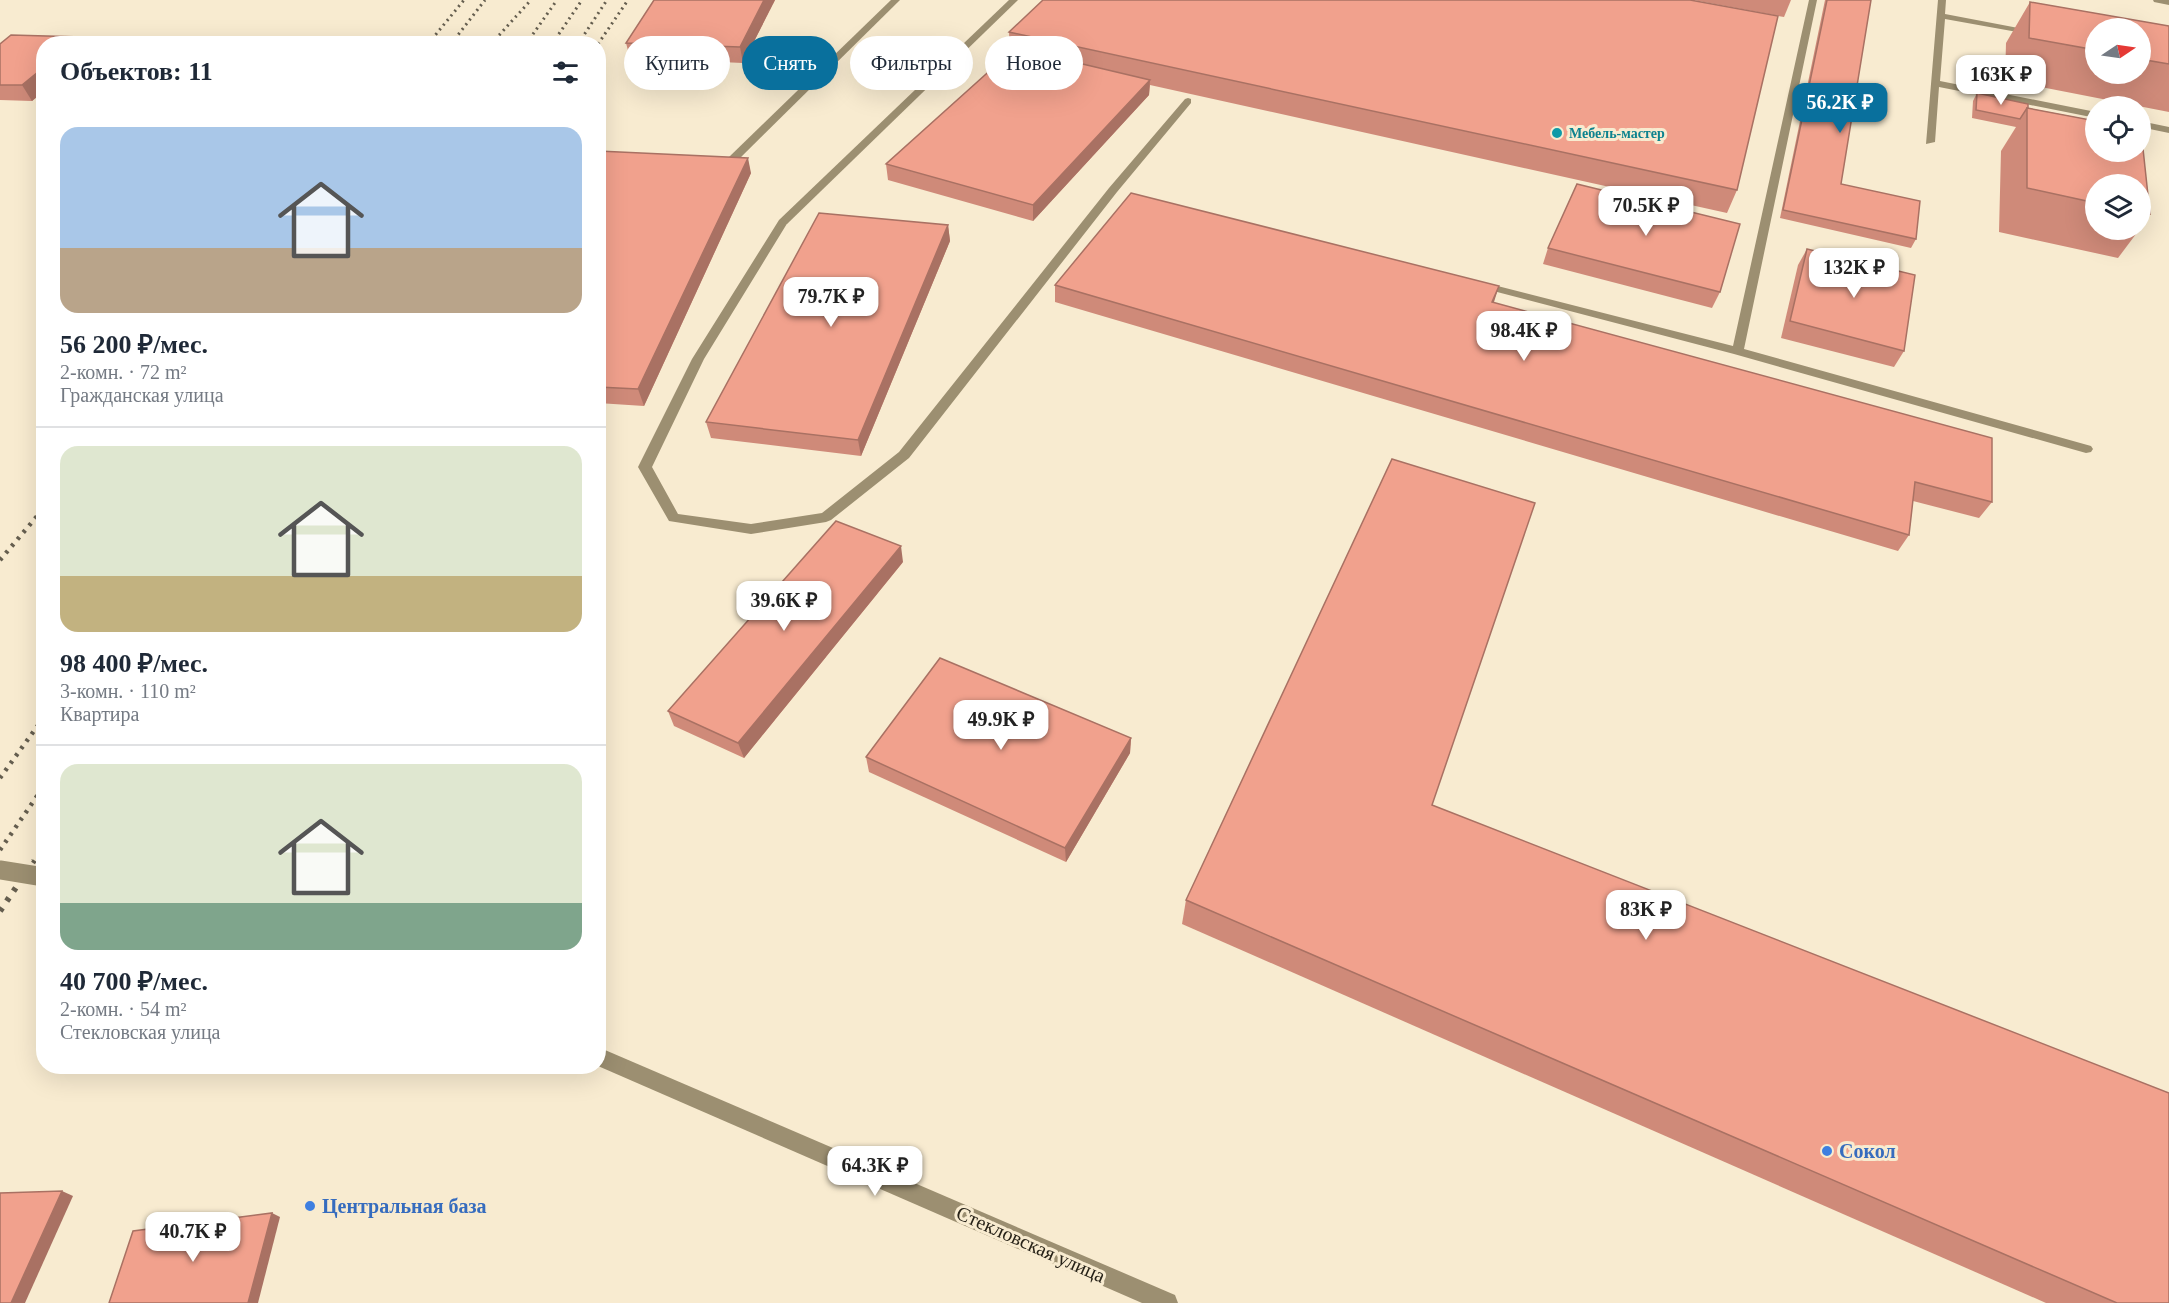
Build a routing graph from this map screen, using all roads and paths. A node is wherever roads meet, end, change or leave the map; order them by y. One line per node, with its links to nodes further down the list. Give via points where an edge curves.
1 (896, 0): 15 (street)
2 (1014, 0): 10 (street, via 783,222 698,359 645,467 674,518 751,529 826,517 904,455)
3 (1813, 0): 17 (street)
4 (1942, 0): 7 (street)
5 (2159, 0): 6 (street)
6 (2169, 2)
7 (1943, 16): 8 (street); 9 (street)
8 (2049, 35)
9 (1935, 83): 11 (street); 14 (street)
10 (1188, 101)
11 (2085, 113)
12 (2151, 126): 13 (street)
13 (2169, 130)
14 (1930, 142)
15 (732, 160)
16 (1460, 280): 17 (street)
17 (1738, 351): 18 (street)
18 (2086, 449)
19 (0, 870): 20 (street, bridge)
20 (36, 876)
21 (606, 1059): 22 (street, Стекловская улица)
22 (1167, 1303)

